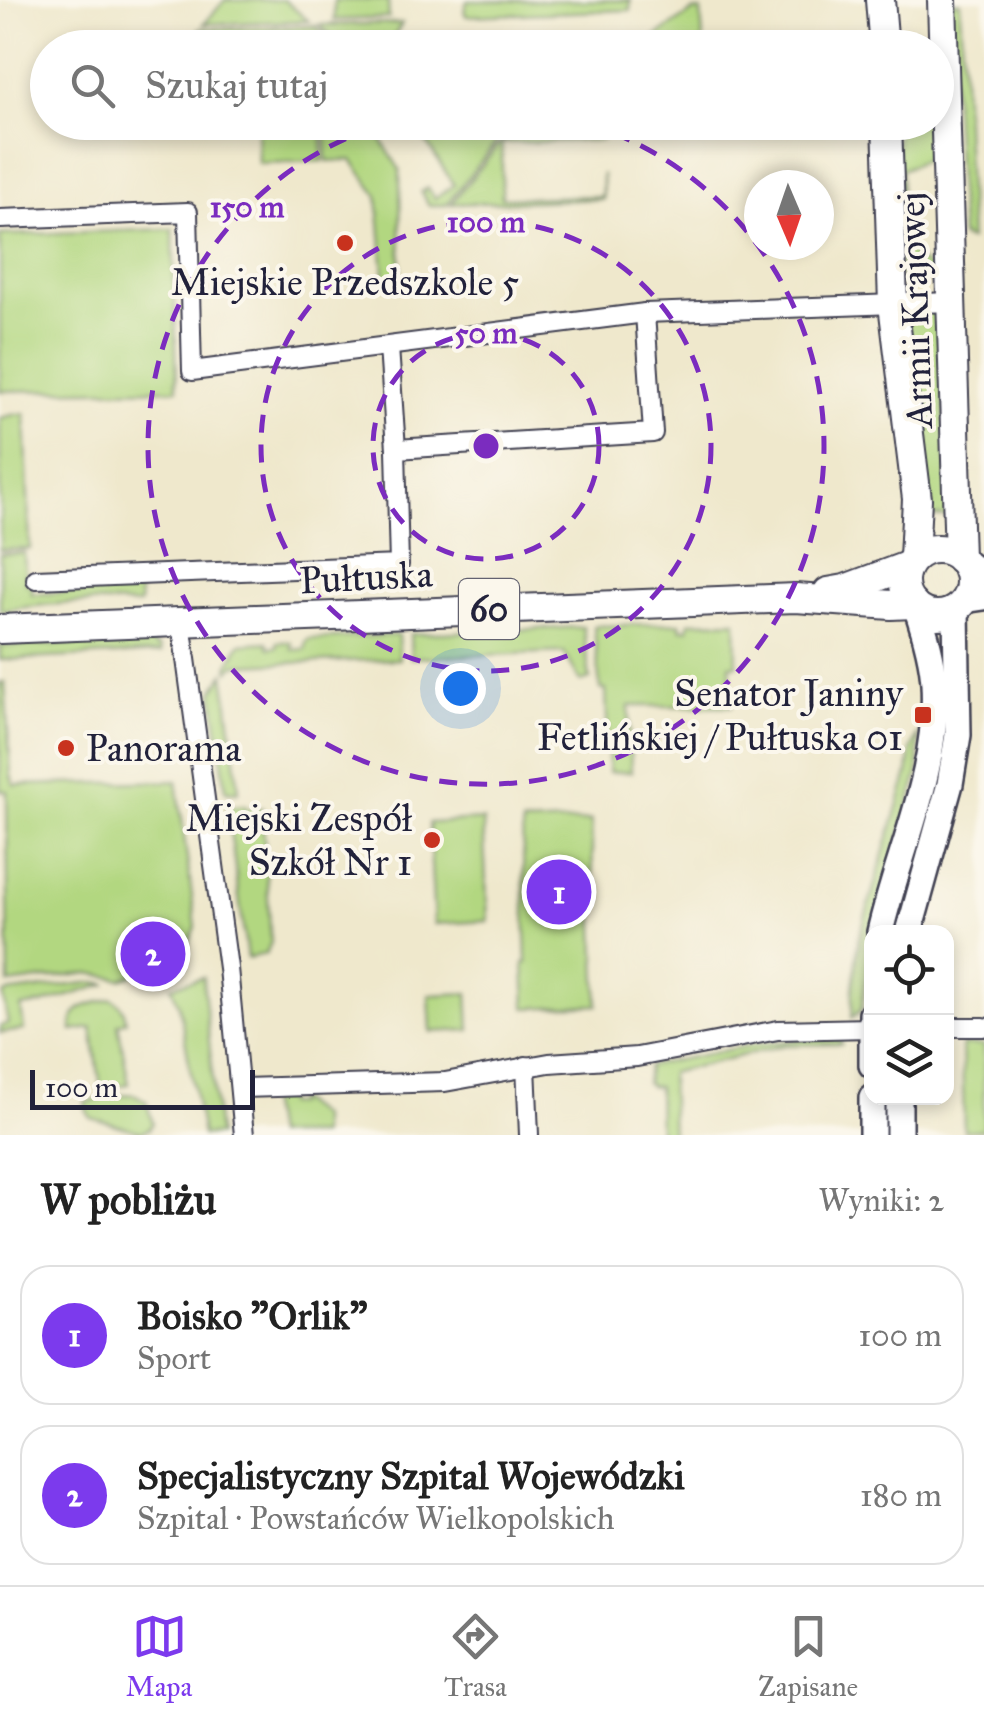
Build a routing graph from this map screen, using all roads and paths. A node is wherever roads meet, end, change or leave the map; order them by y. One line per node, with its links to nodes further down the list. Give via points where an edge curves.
1 (880, 0): 3 (main road)
2 (942, 0): 4 (main road, Armii Krajowej)
3 (882, 30)
4 (941, 30)
5 (888, 140): 9 (main road, Armii Krajowej)
6 (947, 140): 8 (main road, Armii Krajowej)
7 (0, 219): 11 (street, via 188,212 192,371)
8 (951, 302): 9 (street); 14 (main road, Armii Krajowej)
9 (894, 304): 10 (street); 13 (main road, Armii Krajowej, via 917,499)
10 (645, 313): 11 (street); 12 (street, via 652,433)
11 (389, 348): 12 (street)
12 (396, 449): 15 (street, via 398,565)
13 (911, 562): 14 (main road, via 936,549); 16 (main road, Pułtuska / 60, via 845,590); 18 (main road, via 905,590)
14 (969, 564): 17 (main road)
15 (36, 579)
16 (796, 598): 18 (main road, Pułtuska / 60); 19 (main road, Pułtuska / 60)
17 (968, 602): 18 (main road, via 940,614); 22 (main road, via 950,784)
18 (915, 606): 21 (main road, via 934,682 933,735)
19 (181, 622): 20 (main road, Pułtuska / 60); 27 (street)
20 (0, 629)
21 (882, 925)
22 (911, 925)
23 (954, 1027): 24 (street)
24 (984, 1027)
25 (864, 1028): 26 (street, via 778,1030 637,1056)
26 (526, 1066): 27 (street, via 422,1084); 31 (street)
27 (240, 1088): 30 (street)
28 (872, 1105): 32 (main road)
29 (898, 1105): 33 (main road)
30 (245, 1129)
31 (529, 1135)
32 (872, 1135)
33 (899, 1135)

